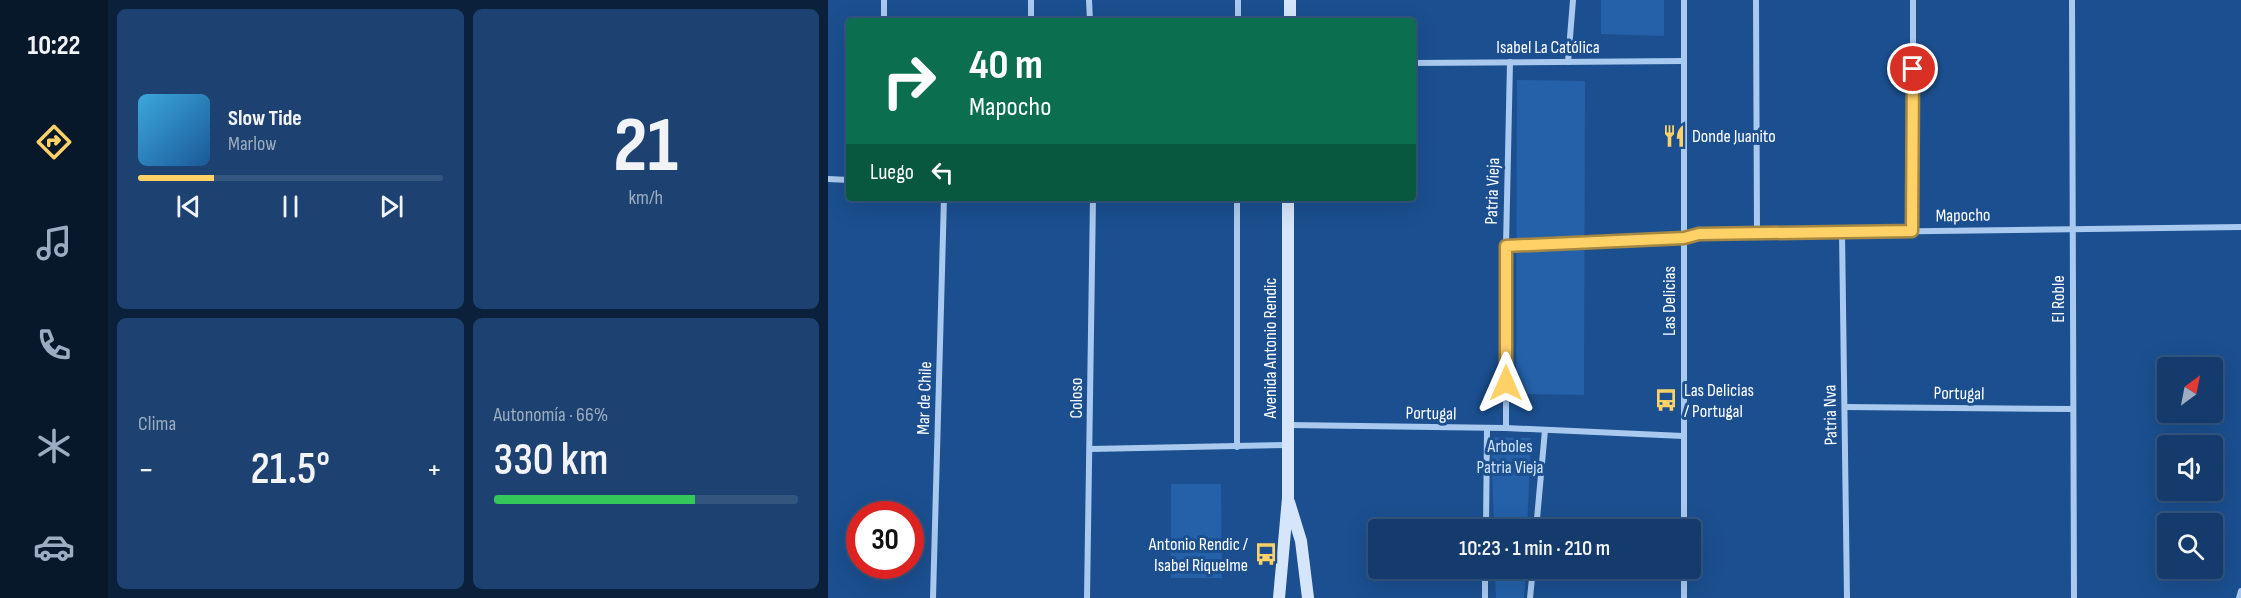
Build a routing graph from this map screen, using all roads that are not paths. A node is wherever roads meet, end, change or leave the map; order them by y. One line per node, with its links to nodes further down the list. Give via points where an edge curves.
1 (884, 0): 11 (street)
2 (1031, 0): 12 (street)
3 (1089, 0): 13 (street)
4 (1238, 0): 14 (street)
5 (1290, 0): 15 (main road)
6 (1573, 0): 18 (street)
7 (1683, 0): 16 (street, Las Delicias)
8 (1756, 0): 30 (street)
9 (1913, 0): 28 (street)
10 (2072, 0): 27 (street, El Roble)
11 (884, 18)
12 (1031, 18)
13 (1090, 18)
14 (1238, 18)
15 (1290, 18)
16 (1684, 61): 18 (street, Isabel La Católica); 31 (street, Las Delicias)
17 (1510, 62): 18 (street, Isabel La Católica); 19 (street, Isabel La Católica); 32 (street, Patria Vieja)
18 (1568, 62)
19 (1416, 63)
20 (828, 179): 21 (street)
21 (846, 180)
22 (944, 201): 51 (street, Mar de Chile)
23 (1093, 201): 42 (street, Coloso)
24 (1237, 201): 41 (street, Avenida Antonio Rendic)
25 (1288, 201): 35 (main road, Avenida Antonio Rendic)
26 (2241, 227): 27 (street, Mapocho)
27 (2073, 229): 28 (street, Mapocho); 34 (street, El Roble)
28 (1912, 231): 29 (street, Mapocho)
29 (1842, 232): 30 (street, Mapocho); 33 (street, Patria Nva)
30 (1757, 233): 31 (street, Mapocho)
31 (1684, 238): 32 (street, Mapocho); 39 (street, Las Delicias)
32 (1506, 246): 36 (street, Patria Vieja)
33 (1845, 407): 34 (street, Portugal); 58 (street, Patria Nva)
34 (2073, 409): 59 (street, El Roble)
35 (1287, 425): 37 (street, Portugal); 40 (main road, Avenida Antonio Rendic)
36 (1506, 428): 37 (street, Portugal); 38 (street, Portugal)
37 (1487, 429): 44 (street)
38 (1545, 430): 39 (street, Portugal); 45 (street)
39 (1683, 436): 46 (street, Las Delicias)
40 (1288, 445): 41 (street); 43 (main road, Avenida Antonio Rendic)
41 (1236, 447): 42 (street)
42 (1091, 449): 52 (street, Coloso)
43 (1288, 498): 53 (main road, Avenida Antonio Rendic); 54 (main road, Avenida Antonio Rendic, via 1301,541)
44 (1486, 519)
45 (1537, 519)
46 (1684, 519)
47 (1485, 579): 55 (street)
48 (1532, 579): 56 (street)
49 (1684, 579): 57 (street)
50 (2241, 591): 60 (street)
51 (933, 598)
52 (1087, 598)
53 (1279, 598)
54 (1308, 598)
55 (1485, 598)
56 (1530, 598)
57 (1684, 598)
58 (1847, 598)
59 (2074, 598)
60 (2239, 598)

